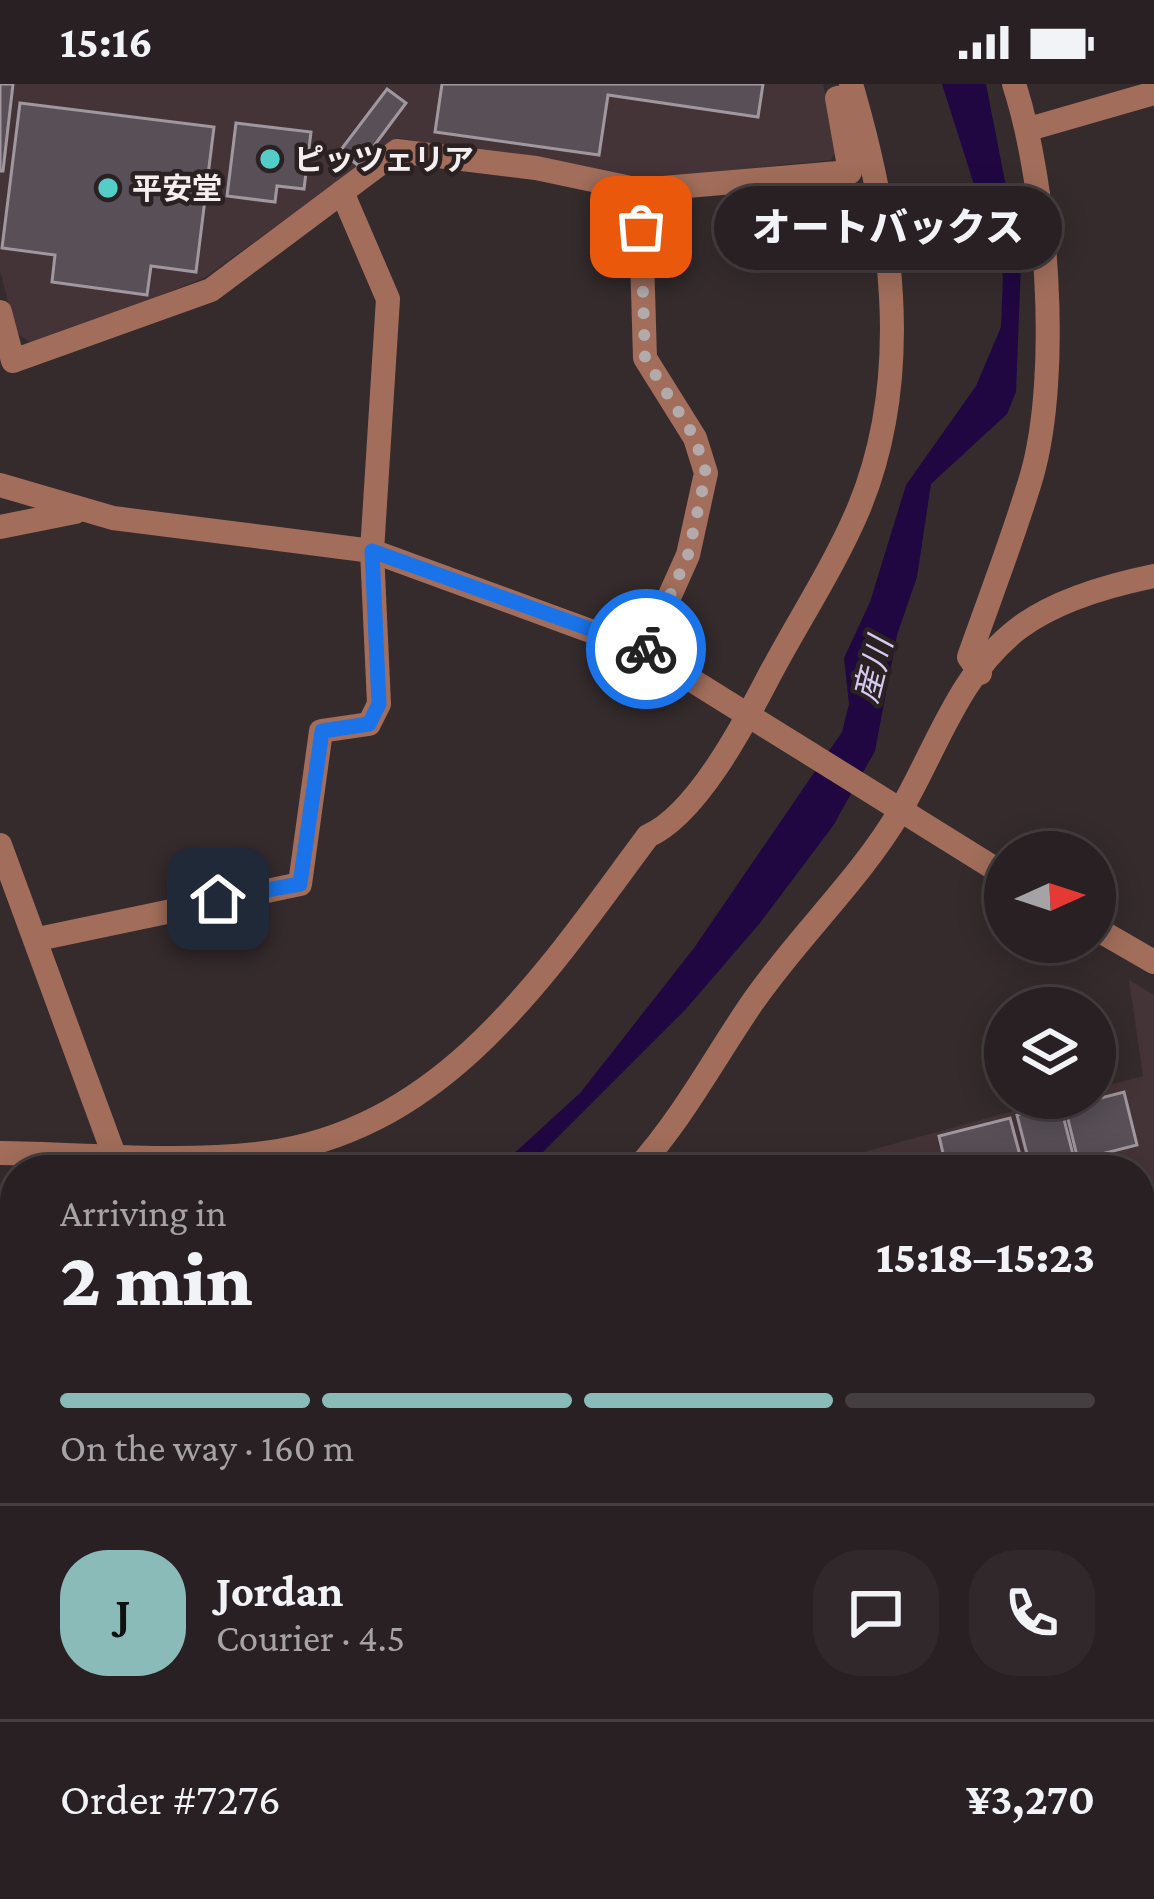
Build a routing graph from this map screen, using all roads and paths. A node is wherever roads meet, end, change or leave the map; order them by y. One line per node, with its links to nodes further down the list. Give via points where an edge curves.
1 (1014, 84): 4 (street)
2 (844, 90): 5 (street, via 850,172); 15 (street, via 890,272 893,339 876,455 850,527)
3 (1154, 93): 4 (street)
4 (1029, 129): 14 (street, via 1040,196 1045,364 1033,471 969,657)
5 (640, 190): 6 (street, via 397,151); 13 (street, via 645,358 695,438 706,473 688,555)
6 (341, 192): 7 (street, via 211,290 14,361); 11 (street, via 388,298)
7 (0, 313)
8 (0, 485): 9 (street)
9 (83, 510): 10 (street); 11 (street)
10 (0, 527)
11 (372, 551): 13 (street); 19 (street, via 379,704 369,724 322,731 300,884)
12 (1154, 576): 14 (street, via 1018,628)
13 (645, 651): 15 (street)
14 (980, 673): 16 (street, via 953,706)
15 (754, 722): 16 (street); 24 (street, via 673,826 649,836 500,1026 404,1106 303,1147)
16 (899, 813): 18 (street); 25 (street, via 750,1005 693,1102)
17 (0, 845): 19 (street)
18 (984, 863)
19 (38, 939): 23 (street)
20 (1116, 939): 21 (street)
21 (1151, 957)
22 (0, 1153): 23 (street)
23 (114, 1155)
24 (230, 1155)
25 (649, 1155)

